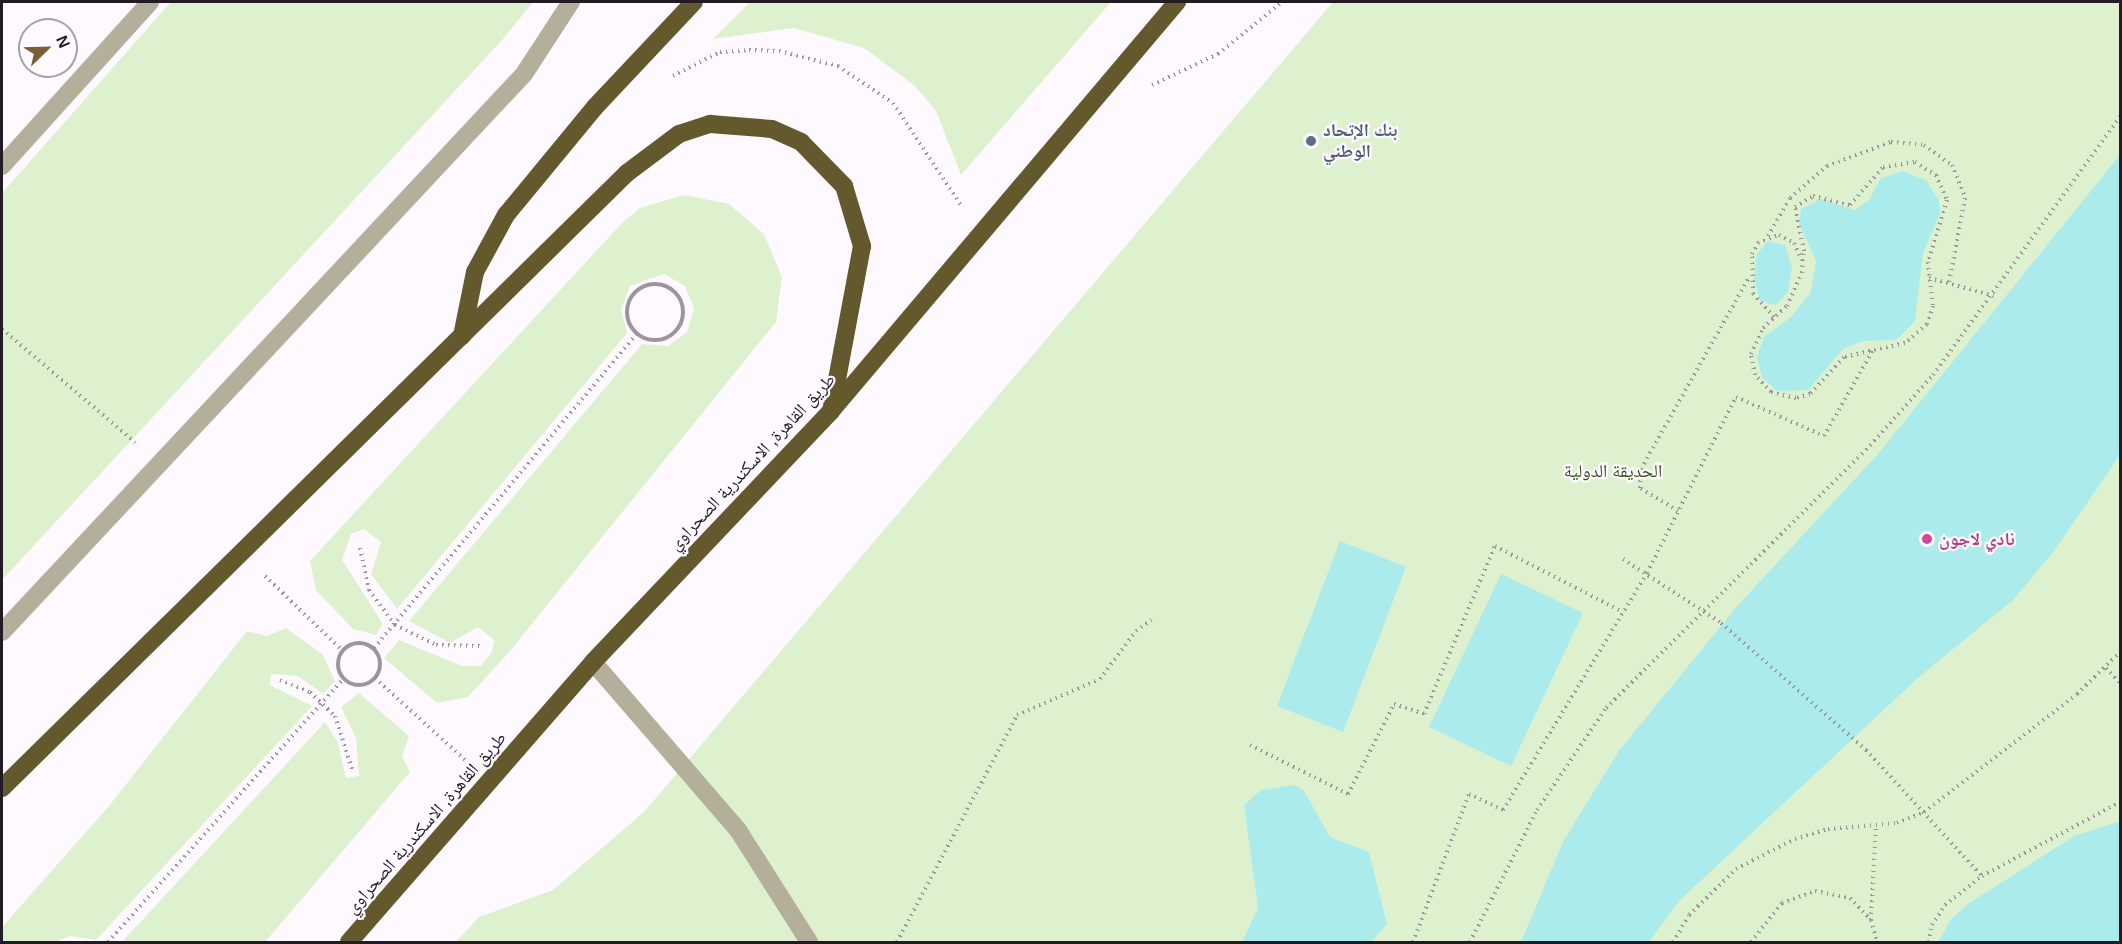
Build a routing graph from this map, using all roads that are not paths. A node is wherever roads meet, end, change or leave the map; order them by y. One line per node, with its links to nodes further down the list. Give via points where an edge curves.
1 (150, 2): 5 (lane)
2 (571, 2): 8 (lane, via 524,74)
3 (694, 2): 6 (highway, via 595,107 506,215 475,272)
4 (1177, 2): 7 (highway, طريق القاهرة, الاسكندرية الصحراوي)
5 (2, 166)
6 (462, 336): 7 (highway, via 652,151 679,134 710,124 772,129 825,161 857,215 860,280); 10 (highway, via 238,550)
7 (831, 411): 9 (highway, طريق القاهرة, الاسكندرية الصحراوي)
8 (2, 632)
9 (593, 662): 11 (highway, طريق القاهرة, الاسكندرية الصحراوي); 12 (lane, via 738,830)
10 (2, 788)
11 (349, 942)
12 (809, 942)

